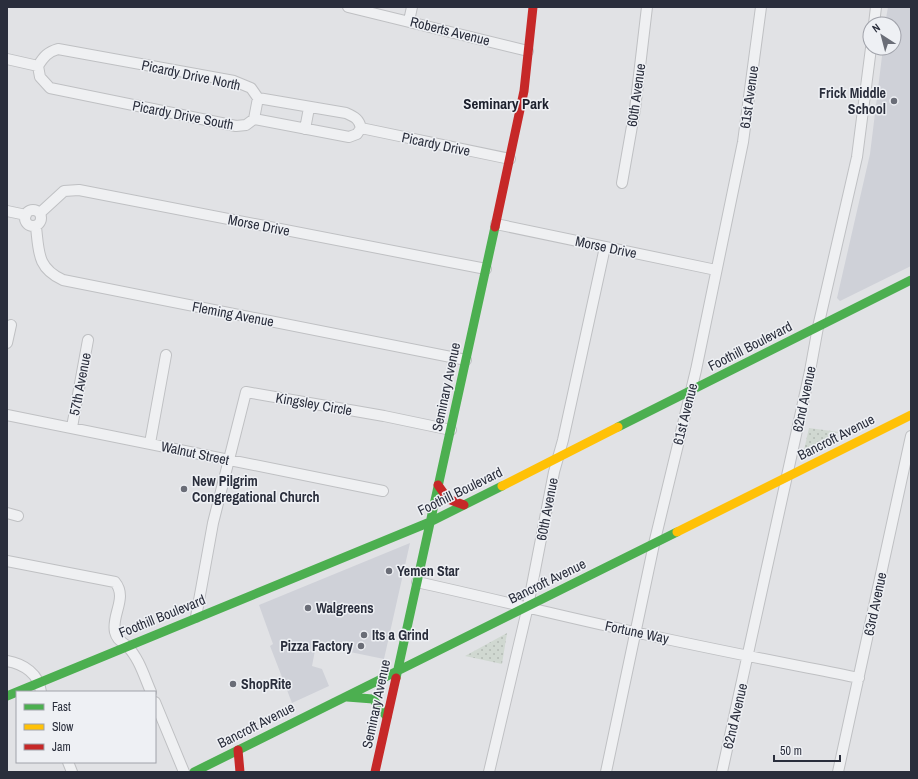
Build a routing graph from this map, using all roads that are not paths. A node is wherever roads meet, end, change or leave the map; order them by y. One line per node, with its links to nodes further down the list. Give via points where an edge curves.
1 (348, 7): 6 (street, Roberts Avenue)
2 (412, 7): 6 (street)
3 (533, 7): 7 (street, Seminary Avenue)
4 (647, 7): 17 (street, 60th Avenue, via 635,109)
5 (761, 7): 25 (street, 61st Avenue, via 743,142)
6 (409, 21): 7 (street, Roberts Avenue)
7 (528, 51): 16 (street, Seminary Avenue, via 524,91)
8 (870, 56): 28 (street, 62nd Avenue, via 857,157)
9 (7, 59): 10 (street)
10 (38, 66): 11 (street, Picardy Drive North, via 43,57 58,49 234,81 251,88); 13 (street, Picardy Drive South, via 40,77 50,88 236,126 246,125)
11 (258, 98): 12 (street, Picardy Drive North); 13 (street)
12 (309, 108): 14 (street, Picardy Drive North, via 346,113 360,122); 15 (street)
13 (254, 119): 15 (street, Picardy Drive South)
14 (361, 128): 15 (street, Picardy Drive South, via 357,134 349,136); 16 (street, Picardy Drive)
15 (305, 129)
16 (510, 159): 21 (street, Seminary Avenue)
17 (622, 183)
18 (7, 211): 20 (street)
19 (40, 213): 20 (street, via 33,210); 22 (street, via 42,220); 24 (street, Morse Drive, via 64,191 79,190)
20 (26, 215): 22 (street, via 28,225)
21 (496, 224): 23 (street, Morse Drive); 24 (street, Seminary Avenue)
22 (36, 227): 32 (street, Fleming Avenue, via 40,259 49,272 63,280)
23 (605, 247): 25 (street, Morse Drive); 40 (street, 60th Avenue)
24 (486, 269): 32 (street, Seminary Avenue)
25 (716, 270): 33 (street, 61st Avenue)
26 (911, 280): 28 (street, Foothill Boulevard)
27 (11, 325): 30 (street)
28 (818, 327): 33 (street, Foothill Boulevard); 42 (street, 62nd Avenue)
29 (88, 340): 36 (street, 57th Avenue)
30 (7, 343)
31 (166, 355): 39 (street)
32 (466, 360): 37 (street, Seminary Avenue)
33 (691, 392): 40 (street, Foothill Boulevard); 49 (street, 61st Avenue)
34 (7, 415): 36 (street, Walnut Street)
35 (911, 415): 42 (street, Bancroft Avenue)
36 (72, 427): 39 (street, Walnut Street)
37 (451, 430): 41 (street, Kingsley Circle, via 246,392); 43 (street, Seminary Avenue)
38 (911, 436): 59 (street, 63rd Avenue)
39 (150, 443): 41 (street, Walnut Street)
40 (557, 458): 45 (street, Foothill Boulevard); 52 (street, 60th Avenue)
41 (228, 460): 44 (street, Walnut Street); 53 (street, via 213,523)
42 (786, 478): 49 (street, Bancroft Avenue); 56 (street, 62nd Avenue)
43 (438, 485): 45 (street, via 446,498); 48 (street, Seminary Avenue)
44 (383, 491)
45 (464, 506): 48 (street, Foothill Boulevard)
46 (7, 514): 47 (street)
47 (18, 516)
48 (430, 522): 51 (street, Seminary Avenue); 53 (street, Foothill Boulevard)
49 (654, 544): 52 (street, Bancroft Avenue); 54 (street, 61st Avenue)
50 (7, 561): 55 (street, via 115,582 120,588 121,595 114,626 115,634)
51 (417, 582): 52 (street, Fortune Way); 58 (street, Seminary Avenue)
52 (528, 606): 54 (street, Fortune Way); 58 (street, Bancroft Avenue); 71 (street, 60th Avenue)
53 (196, 617): 55 (street, Foothill Boulevard)
54 (636, 632): 56 (street, Fortune Way); 72 (street, 61st Avenue)
55 (127, 646): 60 (street, Foothill Boulevard); 62 (street, via 137,659)
56 (749, 656): 59 (street, Fortune Way); 73 (street, 62nd Avenue)
57 (7, 660): 60 (street, via 18,663 30,671)
58 (397, 671): 63 (street, Bancroft Avenue); 65 (street, Seminary Avenue)
59 (859, 678): 74 (street, 63rd Avenue)
60 (41, 687): 61 (street, Foothill Boulevard)
61 (26, 691)
62 (151, 691)
63 (343, 697): 65 (street, via 373,699); 66 (street, Bancroft Avenue)
64 (156, 704): 67 (street)
65 (387, 717): 70 (street, Seminary Avenue)
66 (238, 750): 68 (street, Bancroft Avenue); 69 (street)
67 (184, 772)
68 (195, 772)
69 (240, 772)
70 (375, 772)
71 (489, 772)
72 (606, 772)
73 (722, 772)
74 (838, 772)

